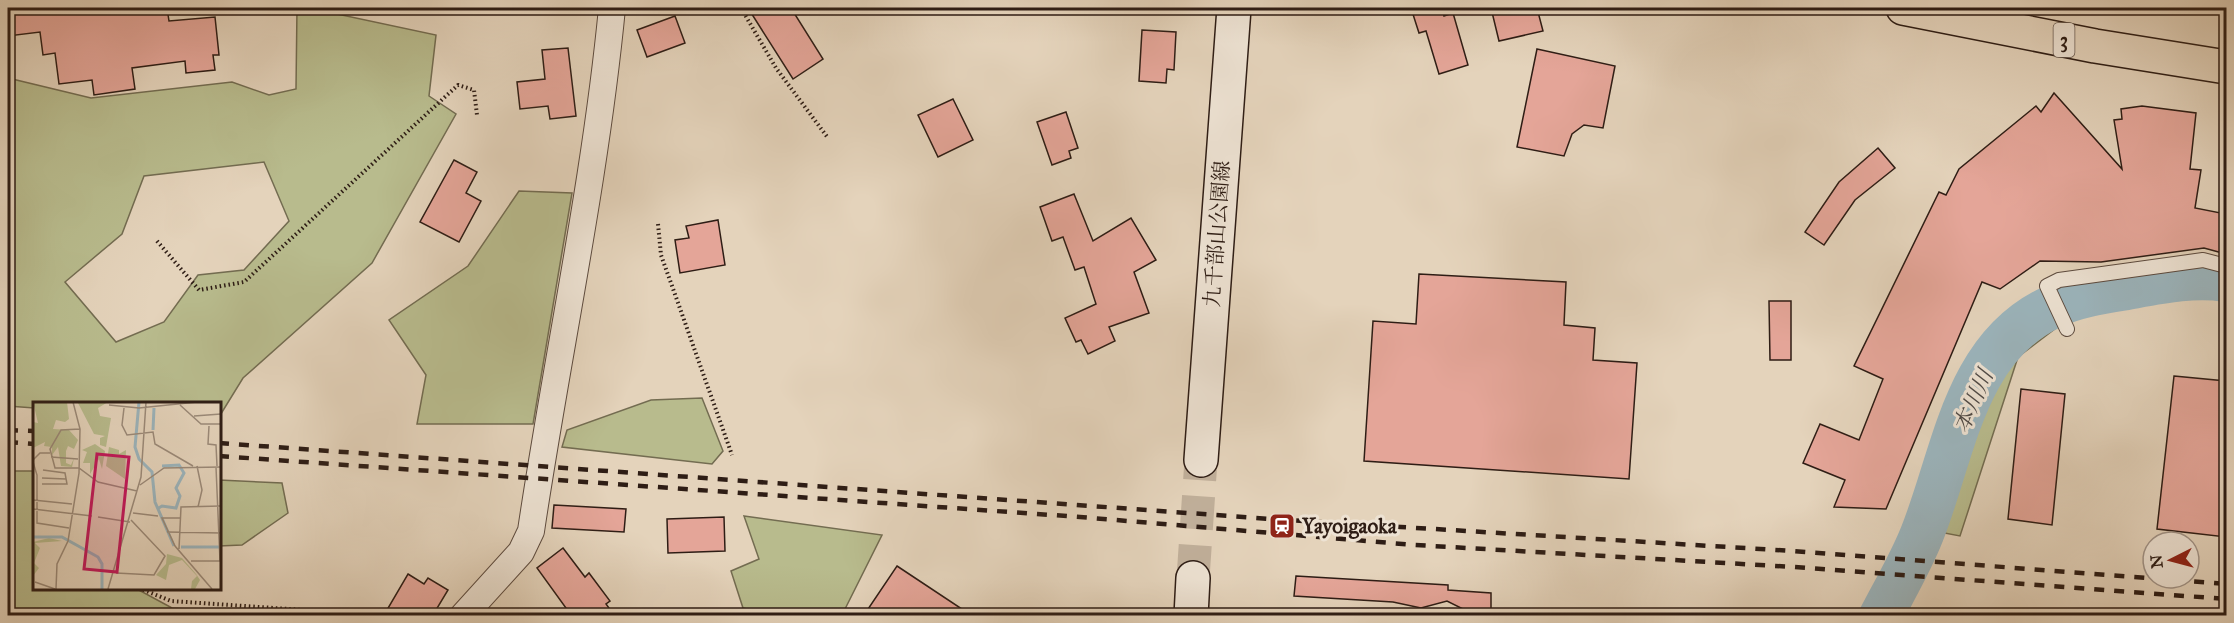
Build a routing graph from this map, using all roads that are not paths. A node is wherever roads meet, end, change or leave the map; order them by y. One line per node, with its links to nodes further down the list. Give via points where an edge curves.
1 (612, 8): 9 (street, via 594,162 531,531 521,552)
2 (1234, 8): 7 (main road, 九千部山公園線)
3 (1903, 8): 4 (highway, 3)
4 (2226, 67)
5 (2226, 266): 6 (lane, via 2203,260 2059,280 2047,286)
6 (2067, 328)
7 (1201, 460)
8 (1193, 578): 10 (main road)
9 (464, 615)
10 (1191, 615)

